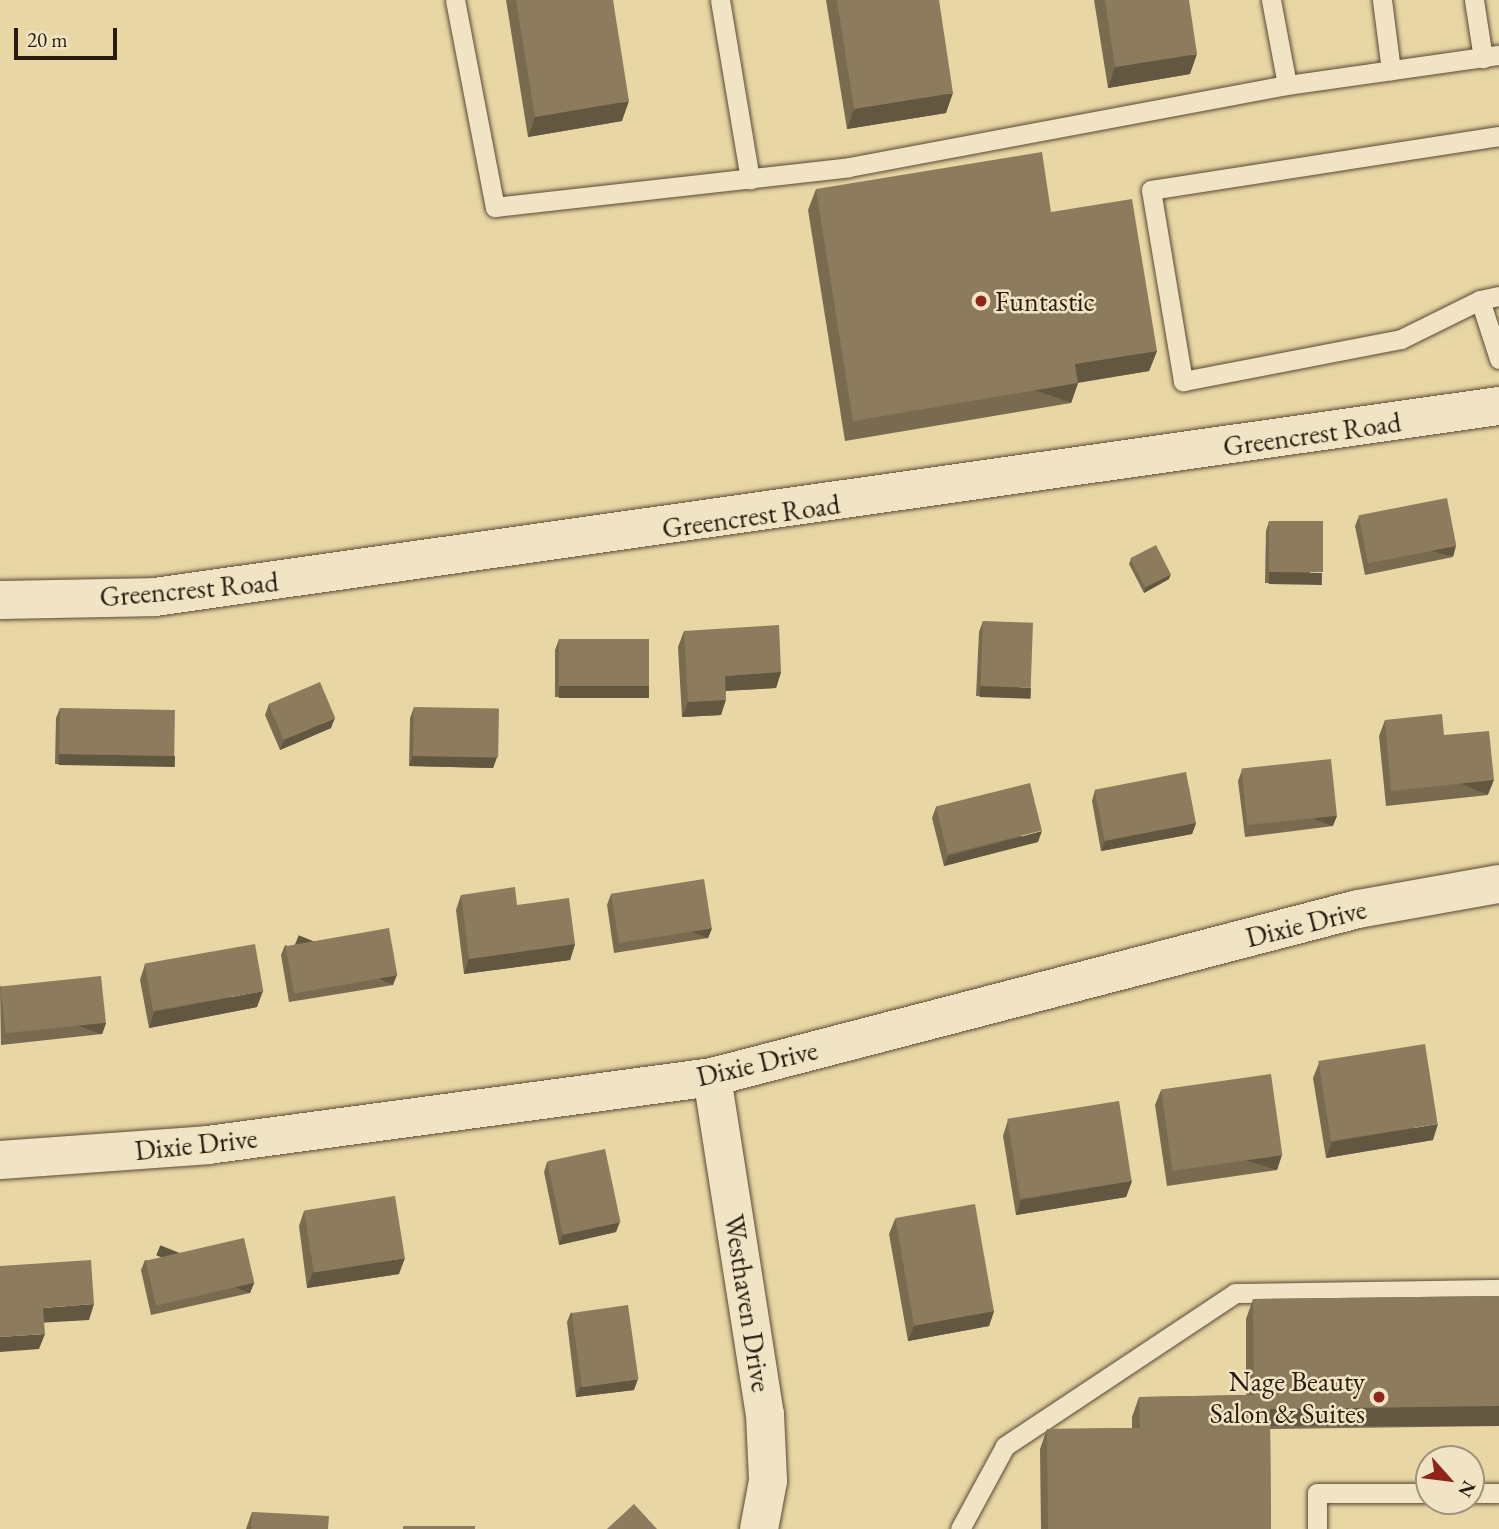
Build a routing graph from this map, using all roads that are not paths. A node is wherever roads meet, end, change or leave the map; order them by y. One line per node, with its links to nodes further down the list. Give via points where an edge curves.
1 (455, 0): 10 (lane, via 495,207)
2 (720, 0): 10 (lane)
3 (1271, 0): 8 (lane)
4 (1382, 0): 7 (lane)
5 (1474, 0): 6 (lane)
6 (1491, 56): 7 (lane)
7 (1391, 70): 8 (lane)
8 (1287, 85): 10 (lane, via 849,167)
9 (1499, 136): 11 (lane, via 1151,190 1182,381 1401,339)
10 (750, 180)
11 (1490, 298): 12 (lane)
12 (1499, 359)
13 (1499, 406): 14 (street, Greencrest Road, via 155,597)
14 (0, 600)
15 (1499, 884): 16 (street, Dixie Drive, via 1358,909)
16 (712, 1077): 17 (street, Dixie Drive, via 208,1145); 20 (street, Westhaven Drive, via 765,1414 768,1481)
17 (0, 1160)
18 (1499, 1289): 21 (lane, via 1235,1293 1005,1446)
19 (1415, 1493): 22 (lane, via 1317,1493)
20 (759, 1529)
21 (960, 1529)
22 (1317, 1529)

